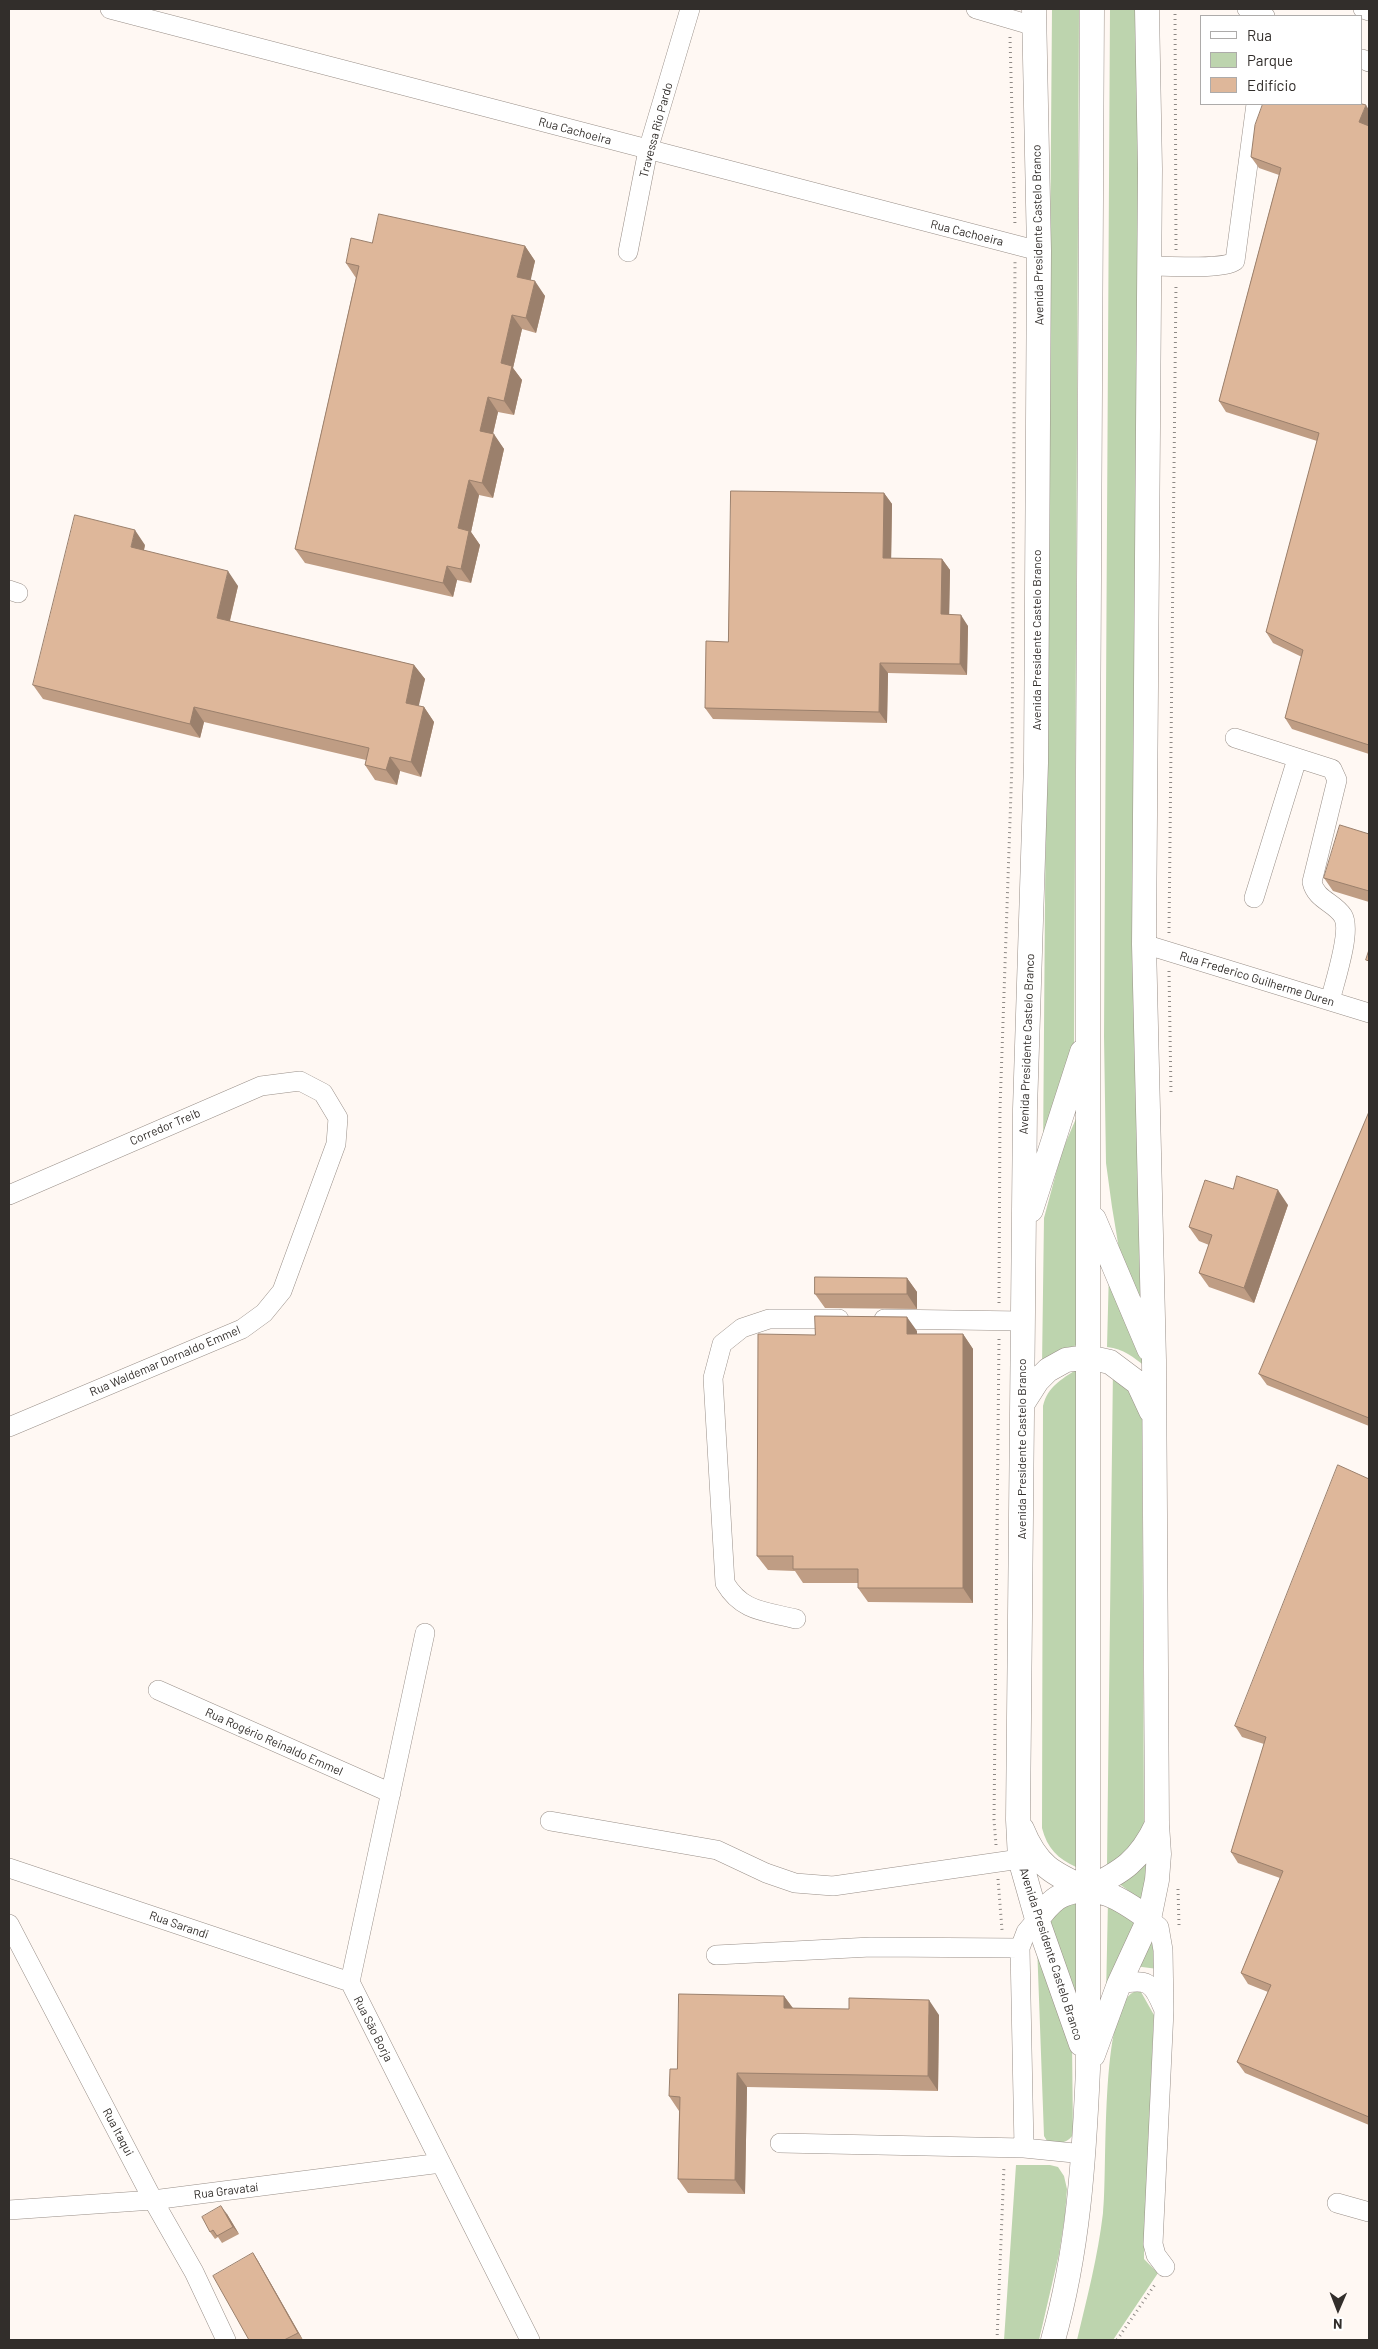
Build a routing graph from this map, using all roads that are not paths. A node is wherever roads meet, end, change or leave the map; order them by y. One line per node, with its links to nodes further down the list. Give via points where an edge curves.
1 (110, 9): 12 (street, Rua Cachoeira)
2 (690, 9): 12 (street, Travessa Rio Pardo)
3 (976, 9): 10 (street)
4 (1092, 9): 22 (main road, Avenida Presidente Castelo Branco)
5 (1147, 9): 15 (main road, Avenida Presidente Castelo Branco)
6 (1247, 9): 9 (street)
7 (1363, 9): 8 (street)
8 (1369, 11)
9 (1262, 15)
10 (1034, 17): 13 (main road, Avenida Presidente Castelo Branco)
11 (1256, 105): 15 (street, via 1235,261 1230,264)
12 (648, 150): 13 (street, Rua Cachoeira); 14 (street, Travessa Rio Pardo)
13 (1039, 251): 26 (main road, Avenida Presidente Castelo Branco, via 1036,763)
14 (628, 252)
15 (1150, 266): 19 (main road, Avenida Presidente Castelo Branco)
16 (1235, 738): 17 (street)
17 (1297, 759): 18 (street); 20 (street, via 1332,769 1337,780 1312,882 1318,896 1343,916 1345,925 1343,950)
18 (1254, 898)
19 (1144, 944): 20 (street, Rua Frederico Guilherme Duren); 29 (main road, Avenida Presidente Castelo Branco)
20 (1330, 1001): 21 (street, Rua Frederico Guilherme Duren)
21 (1369, 1013)
22 (1088, 1031): 25 (main road, Avenida Presidente Castelo Branco); 26 (main road)
23 (323, 1093): 24 (street, Corredor Treib, via 300,1081 261,1086); 32 (street, Rua Waldemar Dornaldo Emmel, via 338,1118 336,1144 282,1291 264,1313 242,1329)
24 (9, 1195)
25 (1089, 1209): 28 (main road, Avenida Presidente Castelo Branco); 29 (main road)
26 (1023, 1233): 27 (main road, Avenida Presidente Castelo Branco)
27 (1023, 1321): 30 (main road, Avenida Presidente Castelo Branco); 33 (street, via 769,1319 742,1328 722,1344 713,1378 725,1583 733,1596 748,1607)
28 (1088, 1357): 30 (main road, via 1066,1360 1048,1370); 31 (main road, via 1110,1362 1138,1382); 42 (main road, Avenida Presidente Castelo Branco)
29 (1154, 1360): 31 (main road, Avenida Presidente Castelo Branco)
30 (1023, 1403): 37 (main road, Avenida Presidente Castelo Branco)
31 (1154, 1418): 39 (main road, Avenida Presidente Castelo Branco)
32 (9, 1427)
33 (796, 1619)
34 (425, 1633): 36 (street, Rua São Borja)
35 (158, 1690): 36 (street, Rua Rogério Reinaldo Emmel)
36 (390, 1793): 48 (street, Rua São Borja)
37 (1018, 1820): 40 (main road, Avenida Presidente Castelo Branco); 42 (main road, via 1029,1846 1042,1863 1060,1877)
38 (550, 1821): 40 (street, via 717,1850 795,1883 833,1886)
39 (1157, 1824): 42 (main road, via 1148,1844 1136,1858 1113,1877); 44 (main road, Avenida Presidente Castelo Branco, via 1157,1880)
40 (1020, 1859): 43 (main road, Avenida Presidente Castelo Branco)
41 (9, 1868): 48 (street, Rua Sarandi)
42 (1087, 1889): 43 (main road, via 1062,1895); 44 (main road, via 1110,1894); 51 (main road, Avenida Presidente Castelo Branco)
43 (1037, 1919): 46 (street, via 1026,1932); 51 (main road, Avenida Presidente Castelo Branco, via 1068,2002)
44 (1149, 1919): 49 (main road, Avenida Presidente Castelo Branco); 50 (street, via 1161,1932 1164,1950)
45 (9, 1924): 56 (street, Rua Itaqui)
46 (1020, 1948): 47 (street, via 871,1947); 53 (street)
47 (716, 1955)
48 (350, 1982): 55 (street, Rua São Borja)
49 (1119, 1984): 50 (street, via 1148,1983 1157,1993); 51 (main road, Avenida Presidente Castelo Branco)
50 (1164, 2010): 60 (street, via 1153,2244 1156,2255)
51 (1088, 2069): 54 (main road, Avenida Presidente Castelo Branco)
52 (780, 2143): 53 (street)
53 (1024, 2148): 54 (street)
54 (1084, 2154): 63 (main road, Avenida Presidente Castelo Branco, via 1075,2236)
55 (441, 2163): 56 (street, Rua Gravataí); 62 (street, Rua São Borja)
56 (154, 2200): 58 (street, Rua Gravataí); 61 (street, Rua Itaqui, via 194,2272)
57 (1338, 2202): 59 (street)
58 (9, 2210)
59 (1369, 2212)
60 (1165, 2266)
61 (226, 2340)
62 (530, 2340)
63 (1053, 2340)

